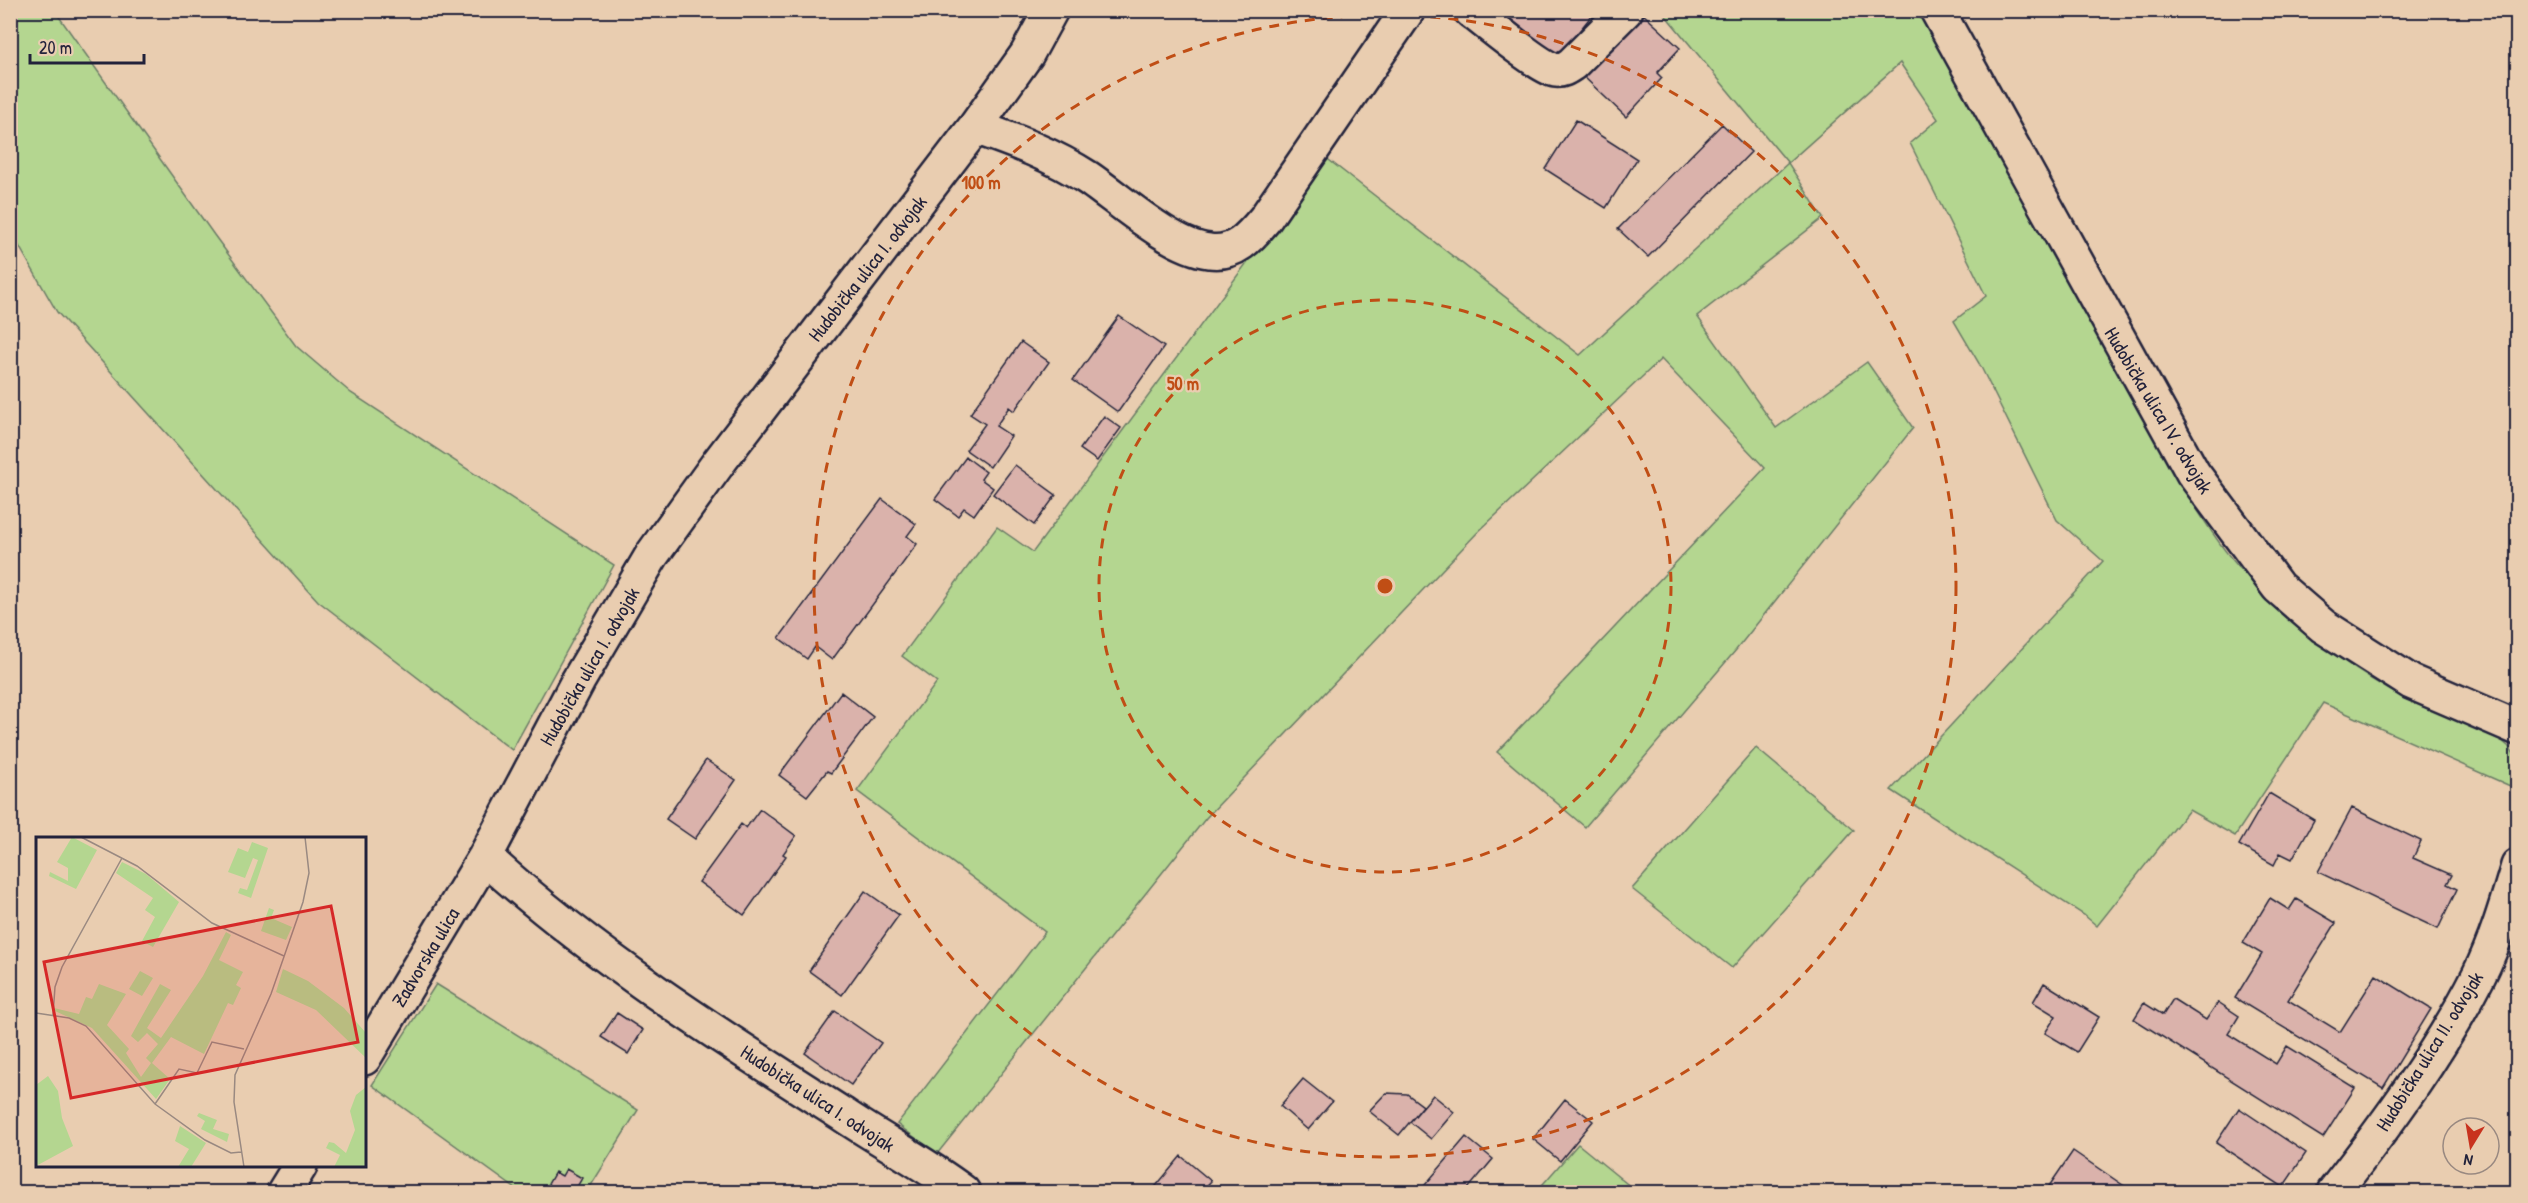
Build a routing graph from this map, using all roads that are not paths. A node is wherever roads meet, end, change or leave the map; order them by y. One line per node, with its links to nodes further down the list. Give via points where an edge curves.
1 (1051, 10): 6 (street, Hudobička ulica I. odvojak, via 1027,54)
2 (1408, 10): 6 (street, via 1265,219 1237,247 1209,252 1189,245 1150,224 1058,160)
3 (1470, 10): 4 (street, via 1556,70 1572,64)
4 (1626, 10)
5 (1936, 10): 7 (street, Hudobička ulica IV. odvojak, via 2193,473 2278,587 2323,626 2411,682)
6 (975, 127): 8 (street, Hudobička ulica I. odvojak, via 652,555 578,681)
7 (2517, 728)
8 (484, 857): 10 (street, Zadvorska ulica); 13 (street, Hudobička ulica I. odvojak, via 577,933 691,1015)
9 (2517, 866): 14 (street, Hudobička ulica II. odvojak, via 2480,974 2386,1125)
10 (366, 1055)
11 (299, 1167): 12 (street)
12 (284, 1192)
13 (963, 1192)
14 (2334, 1192)

